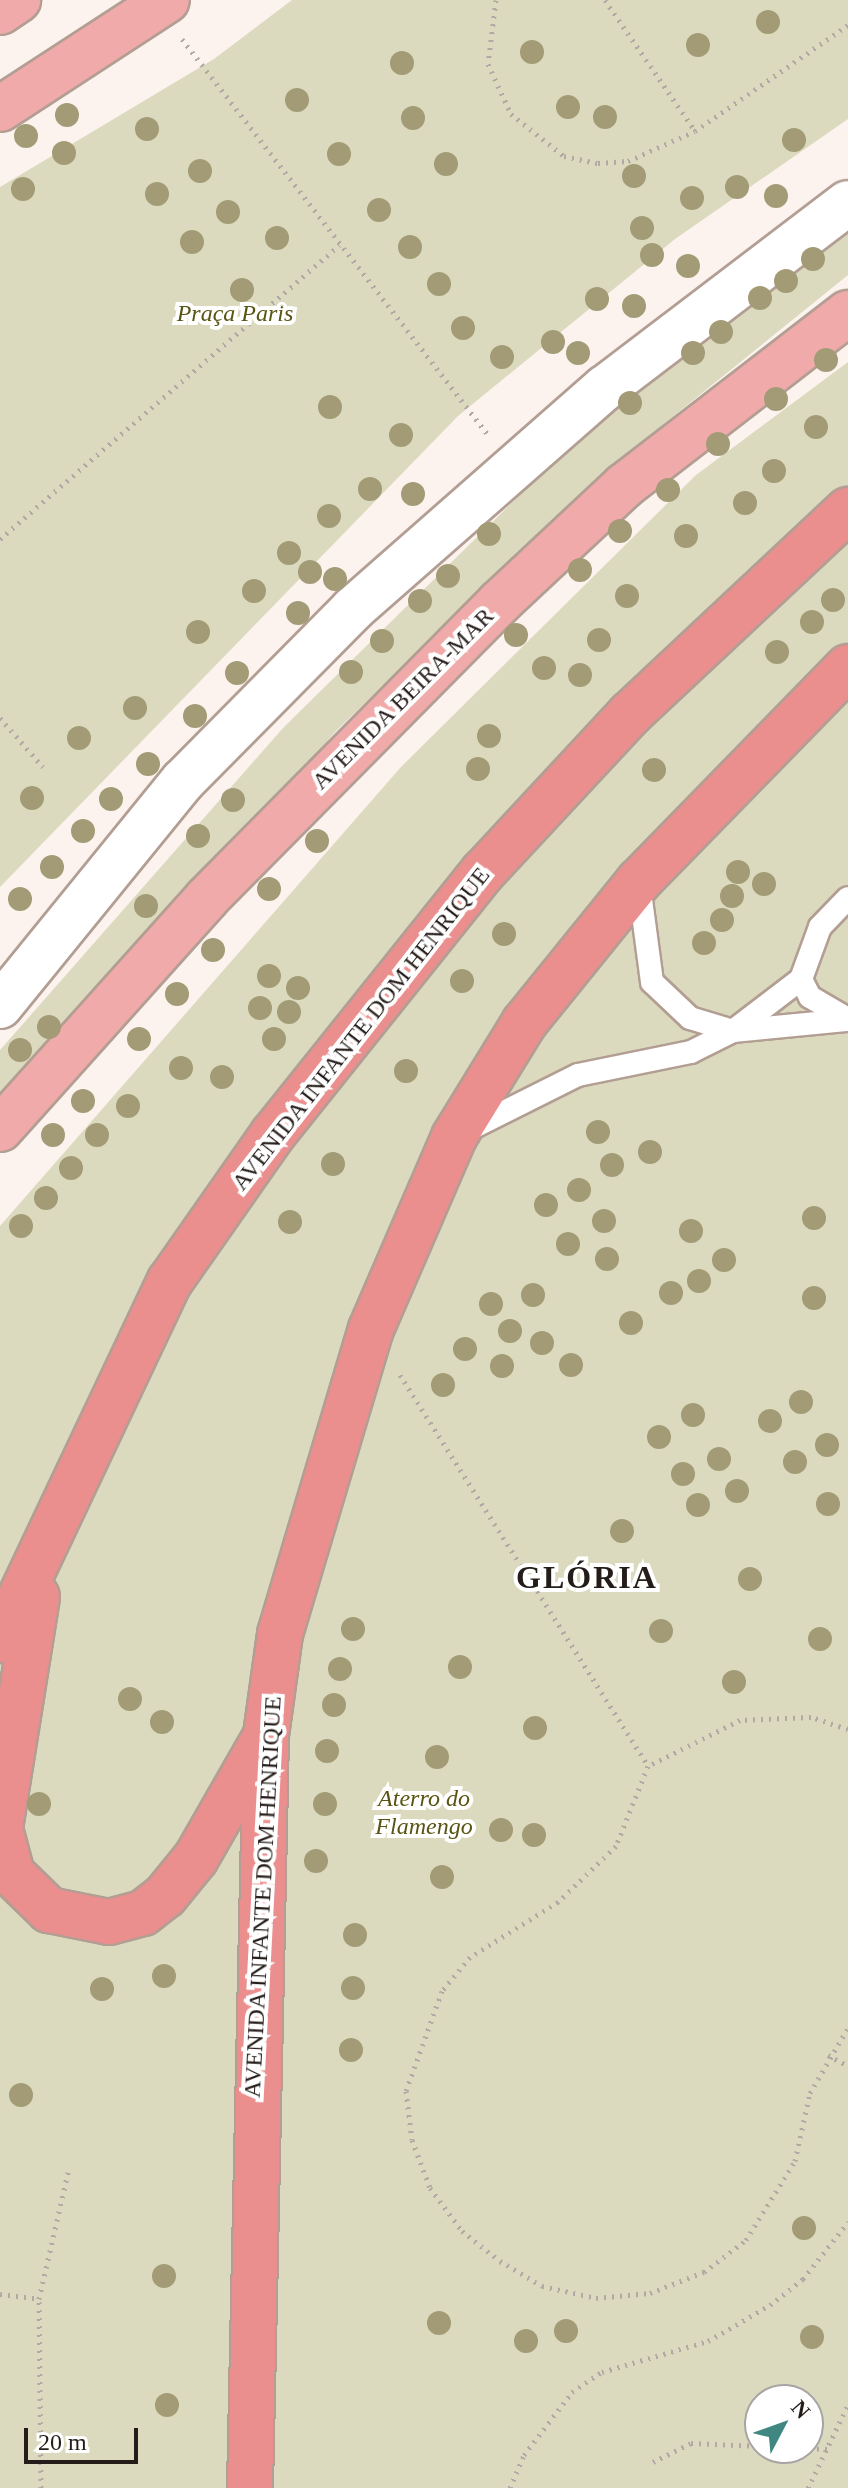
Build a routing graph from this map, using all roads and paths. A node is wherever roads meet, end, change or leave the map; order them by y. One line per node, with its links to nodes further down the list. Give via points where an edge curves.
1 (18, 0): 5 (main road)
2 (496, 0): 8 (path, via 488,64 511,114 537,140 564,156 628,161)
3 (605, 0): 8 (path)
4 (163, 2): 7 (main road); 10 (path)
5 (0, 12)
6 (848, 25): 8 (path)
7 (0, 109)
8 (695, 131)
9 (848, 203): 12 (main road)
10 (339, 245): 12 (path); 14 (path)
11 (848, 313): 24 (main road, AVENIDA BEIRA-MAR, via 624,486 500,602 207,898)
12 (513, 464): 21 (main road, via 183,781)
13 (848, 510): 27 (highway, AVENIDA INFANTE DOM HENRIQUE, via 630,714 515,838 273,1134 170,1281)
14 (0, 539)
15 (848, 667): 18 (highway, AVENIDA INFANTE DOM HENRIQUE)
16 (0, 718): 17 (path)
17 (43, 767)
18 (639, 881): 23 (lane, via 652,982 690,1018); 25 (highway, AVENIDA INFANTE DOM HENRIQUE, via 524,1023)
19 (848, 898): 20 (lane, via 820,927)
20 (801, 979): 22 (lane, via 810,997); 23 (lane)
21 (0, 1006)
22 (847, 1019): 23 (lane)
23 (733, 1031): 25 (lane, via 691,1052 578,1075)
24 (0, 1129)
25 (454, 1137): 26 (highway, AVENIDA INFANTE DOM HENRIQUE)
26 (371, 1329): 30 (highway, AVENIDA INFANTE DOM HENRIQUE, via 280,1634); 31 (path)
27 (44, 1559): 28 (highway, AVENIDA INFANTE DOM HENRIQUE); 30 (highway, via 0,1829 12,1874 49,1910 109,1922 143,1913 165,1896 196,1858)
28 (0, 1640)
29 (848, 1729): 31 (path, via 811,1717 740,1720)
30 (266, 1735): 45 (highway, AVENIDA INFANTE DOM HENRIQUE)
31 (648, 1766): 33 (path, via 616,1846 558,1902 470,1957 442,1991 406,2091 412,2140 430,2188 462,2231 542,2286 596,2298 650,2293 704,2272 746,2240 795,2161 810,2093)
32 (848, 2028): 33 (path)
33 (828, 2055): 34 (path)
34 (848, 2066)
35 (68, 2172): 38 (path)
36 (848, 2222): 46 (path, via 803,2279 770,2305 708,2341 602,2372 572,2392 524,2455)
37 (0, 2294): 38 (path)
38 (39, 2299): 44 (path)
39 (848, 2405): 42 (path)
40 (744, 2445): 43 (path, via 691,2443)
41 (824, 2449): 42 (path)
42 (827, 2449): 47 (path)
43 (653, 2462)
44 (41, 2488)
45 (250, 2488)
46 (510, 2488)
47 (808, 2488)

